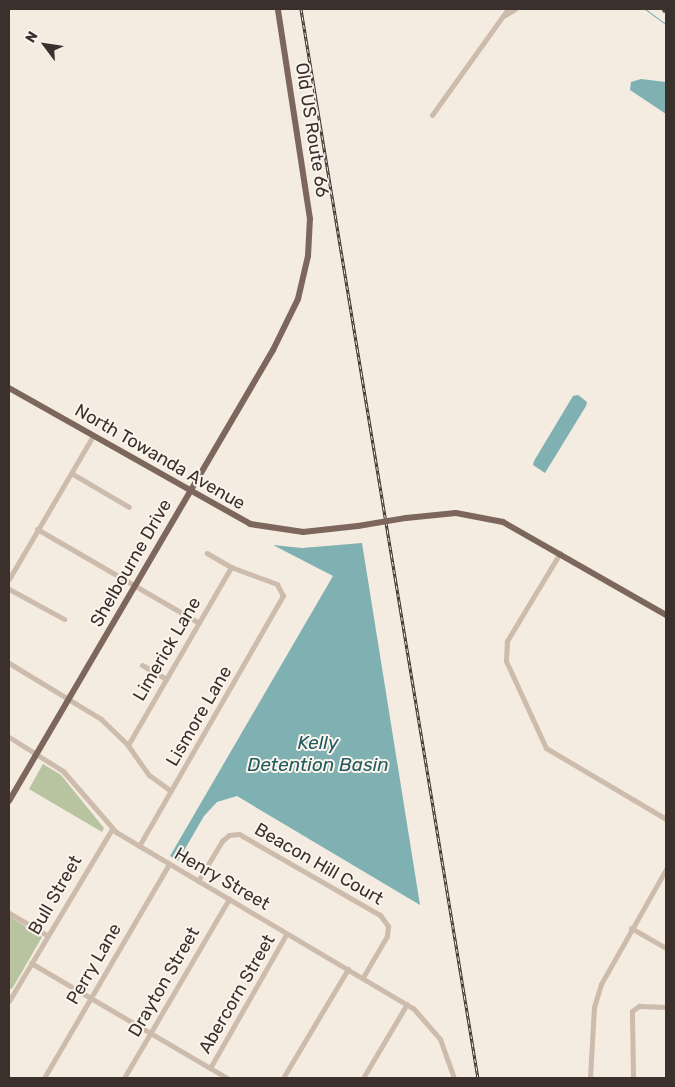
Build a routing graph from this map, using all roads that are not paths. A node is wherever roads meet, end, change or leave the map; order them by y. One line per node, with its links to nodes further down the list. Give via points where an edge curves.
1 (278, 9): 6 (main road, Old US Route 66, via 308,196)
2 (508, 9): 4 (street)
3 (515, 9): 4 (street)
4 (504, 15): 5 (street)
5 (432, 115)
6 (308, 256): 10 (main road, Shelbourne Drive, via 288,324)
7 (9, 388): 8 (main road, North Towanda Avenue)
8 (93, 436): 9 (street); 10 (main road, North Towanda Avenue)
9 (71, 473): 11 (street); 12 (street)
10 (189, 492): 14 (main road, North Towanda Avenue, bridge, via 237,519 272,530 313,532 456,513 489,518 514,527); 17 (main road, Shelbourne Drive)
11 (129, 506)
12 (37, 529): 16 (street); 17 (street)
13 (207, 553): 15 (street)
14 (560, 553): 19 (main road, North Towanda Avenue); 31 (street, via 507,641 506,661 546,748)
15 (231, 567): 21 (street, Limerick Lane); 29 (street, Lismore Lane, via 280,586 282,599)
16 (9, 579)
17 (135, 586): 21 (street); 25 (main road, Shelbourne Drive)
18 (9, 588): 20 (street)
19 (666, 615)
20 (64, 619)
21 (199, 622): 24 (street, Limerick Lane)
22 (9, 663): 25 (street)
23 (142, 665): 24 (street)
24 (166, 679): 27 (street, Limerick Lane)
25 (69, 698): 27 (street, via 101,718); 28 (main road, Shelbourne Drive)
26 (9, 737): 28 (street, Henry Street)
27 (128, 745): 29 (street, via 148,775)
28 (37, 753): 30 (main road, Shelbourne Drive); 32 (street, Henry Street, via 72,779)
29 (171, 790): 33 (street, Lismore Lane)
30 (9, 801)
31 (666, 819)
32 (112, 829): 33 (street, Henry Street); 41 (street, Bull Street)
33 (139, 846): 34 (street, Henry Street)
34 (169, 864): 36 (street, Henry Street); 47 (street, Perry Lane)
35 (666, 869): 39 (street)
36 (198, 881): 37 (street, Henry Street); 45 (street, Beacon Hill Court, via 222,841 229,835 239,834 346,895 380,915 388,926 386,936)
37 (230, 900): 40 (street, Henry Street); 51 (street, Drayton Street)
38 (9, 913): 41 (street)
39 (632, 928): 42 (street); 59 (street, via 598,993)
40 (287, 933): 44 (street, Henry Street); 52 (street, Abercorn Street)
41 (47, 935): 43 (street, Bull Street)
42 (666, 948)
43 (31, 963): 46 (street, Bull Street); 47 (street)
44 (348, 968): 45 (street, Henry Street); 56 (street)
45 (363, 977): 49 (street, Henry Street)
46 (11, 992): 48 (street, Bull Street)
47 (91, 998): 51 (street); 53 (street, Perry Lane)
48 (9, 1001)
49 (406, 1004): 57 (street); 58 (street, Henry Street, via 434,1031 446,1051)
50 (666, 1007): 60 (street, via 634,1008 631,1014)
51 (150, 1033): 52 (street); 54 (street, Drayton Street)
52 (210, 1068): 55 (street)
53 (44, 1078)
54 (124, 1078)
55 (227, 1078)
56 (283, 1078)
57 (362, 1078)
58 (454, 1078)
59 (590, 1078)
60 (633, 1078)

